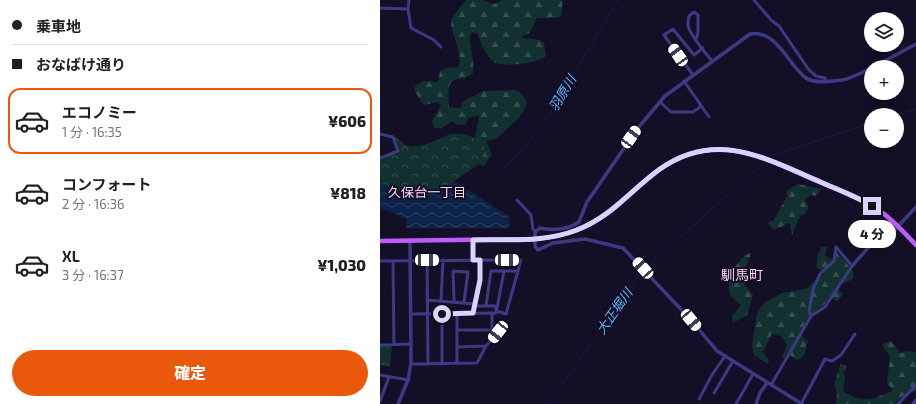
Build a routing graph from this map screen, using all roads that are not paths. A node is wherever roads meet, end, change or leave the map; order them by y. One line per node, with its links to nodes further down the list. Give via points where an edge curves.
1 (409, 0): 4 (street)
2 (754, 0): 12 (street, via 771,20 780,26 809,70)
3 (380, 8): 4 (street)
4 (408, 9): 7 (street, via 411,28 434,40)
5 (696, 39): 5 (street, via 698,15 694,12 689,16 688,28); 8 (street)
6 (916, 44): 12 (street, via 846,79)
7 (441, 47)
8 (703, 48): 9 (street); 10 (street, via 694,55 673,29 664,35)
9 (712, 61): 10 (street); 12 (street, via 749,35 755,34 772,40 806,78)
10 (693, 75): 11 (street)
11 (684, 81): 13 (street); 14 (street)
12 (826, 81)
13 (660, 102): 14 (street, via 671,112 693,112 700,107); 22 (street, via 638,128 587,202 579,222 556,230 540,228)
14 (700, 103): 15 (street)
15 (709, 117)
16 (380, 134): 18 (street, via 393,137 398,151)
17 (380, 153): 18 (street)
18 (381, 158)
19 (517, 200): 22 (street, via 531,215)
20 (916, 207): 21 (street)
21 (899, 226): 23 (main road, via 879,210 852,196 756,154 722,149 696,153 666,165 616,207 589,225 558,236); 27 (main road); 35 (street, via 868,248)
22 (535, 231): 23 (street)
23 (534, 239): 24 (main road); 60 (street, via 536,249 540,250 553,243 588,239 623,248 717,351)
24 (473, 240): 26 (main road); 30 (street)
25 (380, 241): 26 (main road)
26 (410, 241): 34 (street)
27 (916, 244)
28 (427, 260): 29 (street); 34 (street); 38 (street)
29 (443, 260): 30 (street); 39 (street)
30 (473, 260): 31 (street)
31 (480, 260): 37 (street, via 521,260); 42 (street, via 480,280)
32 (380, 261): 33 (street)
33 (393, 261): 34 (street); 55 (street)
34 (410, 261): 46 (street)
35 (852, 266): 51 (street, via 825,307); 51 (street, via 836,247 834,261 820,274 813,289 809,311)
36 (504, 271): 37 (street); 43 (street, via 491,271); 44 (street)
37 (518, 271): 44 (street, via 506,314)
38 (427, 300): 39 (street); 47 (street)
39 (441, 301): 40 (street)
40 (454, 301): 41 (street); 41 (street, via 454,272 468,272)
41 (464, 302): 42 (street)
42 (474, 305): 43 (street); 45 (street)
43 (486, 306): 44 (street, via 493,306)
44 (497, 310): 50 (street)
45 (473, 313): 49 (street); 50 (street)
46 (411, 314): 47 (street); 56 (street)
47 (427, 314): 48 (street); 63 (street)
48 (442, 314): 49 (street); 64 (street)
49 (457, 314): 52 (street)
50 (492, 314): 53 (street)
51 (811, 316): 70 (street)
52 (457, 330): 53 (street); 59 (street)
53 (492, 330): 58 (street, via 498,332)
54 (855, 334): 79 (street, via 841,355 832,361 825,359)
55 (394, 344): 56 (street); 57 (street)
56 (411, 344): 62 (street)
57 (380, 345)
58 (486, 346): 59 (street); 65 (street, via 477,363)
59 (457, 347): 65 (street)
60 (725, 356): 61 (street); 73 (street)
61 (732, 361): 66 (street); 72 (street)
62 (411, 364): 63 (street); 69 (street)
63 (428, 364): 64 (street)
64 (442, 364): 65 (street)
65 (457, 364)
66 (753, 374): 70 (street); 77 (street)
67 (380, 375): 68 (street)
68 (389, 377): 69 (street); 75 (street)
69 (408, 380): 76 (street)
70 (769, 384): 78 (street, via 760,393); 79 (street)
71 (916, 385): 80 (street)
72 (714, 392)
73 (699, 399)
74 (916, 400): 81 (street)
75 (380, 402)
76 (398, 404)
77 (736, 404)
78 (756, 404)
79 (801, 404)
80 (898, 404)
81 (913, 404)

